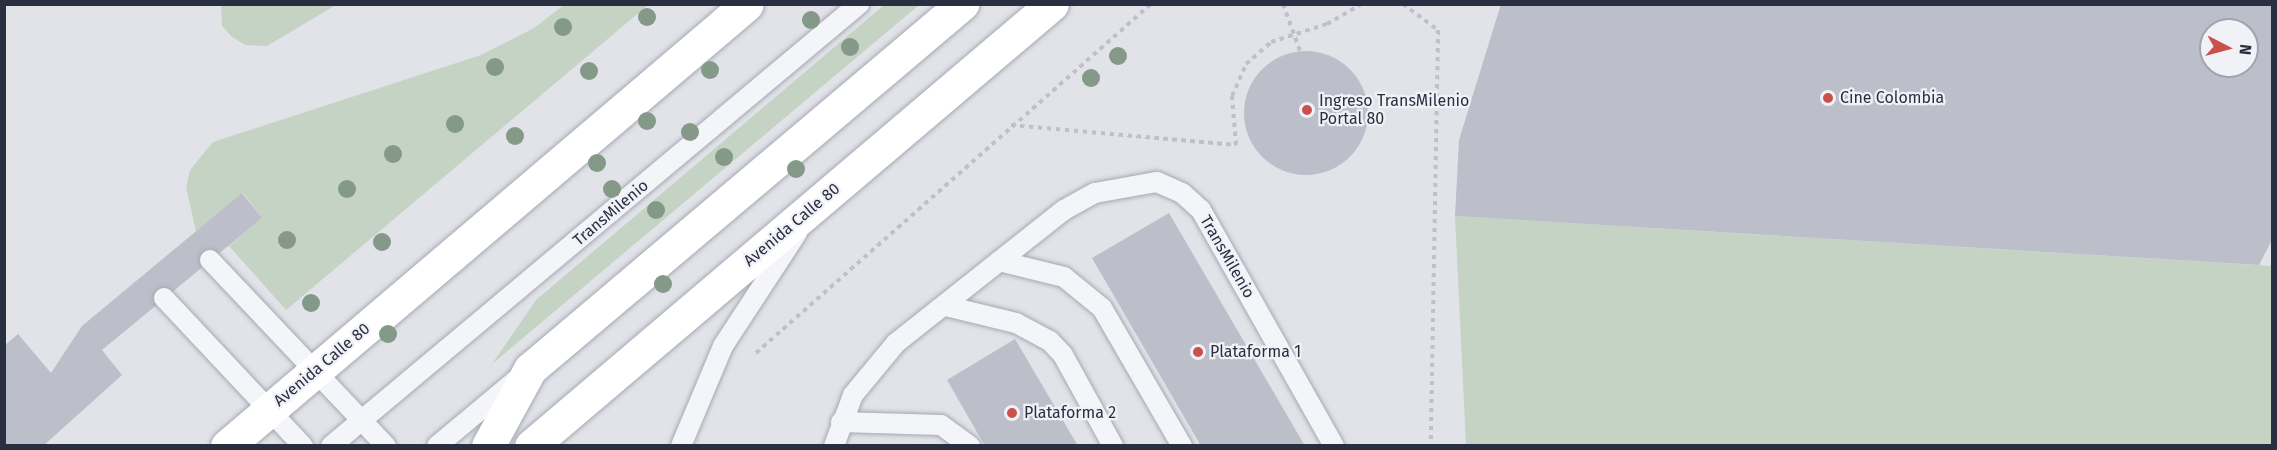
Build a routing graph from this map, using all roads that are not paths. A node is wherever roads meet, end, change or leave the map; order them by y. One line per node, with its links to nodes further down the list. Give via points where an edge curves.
1 (747, 4): 11 (highway, Avenida Calle 80)
2 (859, 4): 13 (lane, TransMilenio)
3 (962, 4): 10 (highway)
4 (1052, 4): 5 (highway, Avenida Calle 80)
5 (814, 206): 21 (highway, Avenida Calle 80); 22 (lane, via 723,346)
6 (210, 260): 11 (lane)
7 (999, 261): 9 (lane, TransMilenio); 26 (lane, via 1064,277 1102,309); 27 (lane, TransMilenio, via 1095,193 1157,182 1182,193 1201,210)
8 (164, 298): 12 (lane)
9 (946, 306): 14 (lane, TransMilenio, via 869,369); 25 (lane, via 1016,323 1050,341)
10 (530, 369): 19 (lane); 20 (highway)
11 (315, 371): 12 (highway, Avenida Calle 80); 13 (lane)
12 (269, 410): 15 (highway, Avenida Calle 80); 16 (lane)
13 (362, 420): 17 (lane, TransMilenio); 18 (lane)
14 (841, 422): 23 (lane, TransMilenio); 24 (lane, via 941,425)
15 (226, 446)
16 (303, 446)
17 (331, 446)
18 (386, 446)
19 (437, 446)
20 (488, 446)
21 (531, 446)
22 (681, 446)
23 (834, 446)
24 (970, 446)
25 (1113, 446)
26 (1182, 446)
27 (1334, 446)

